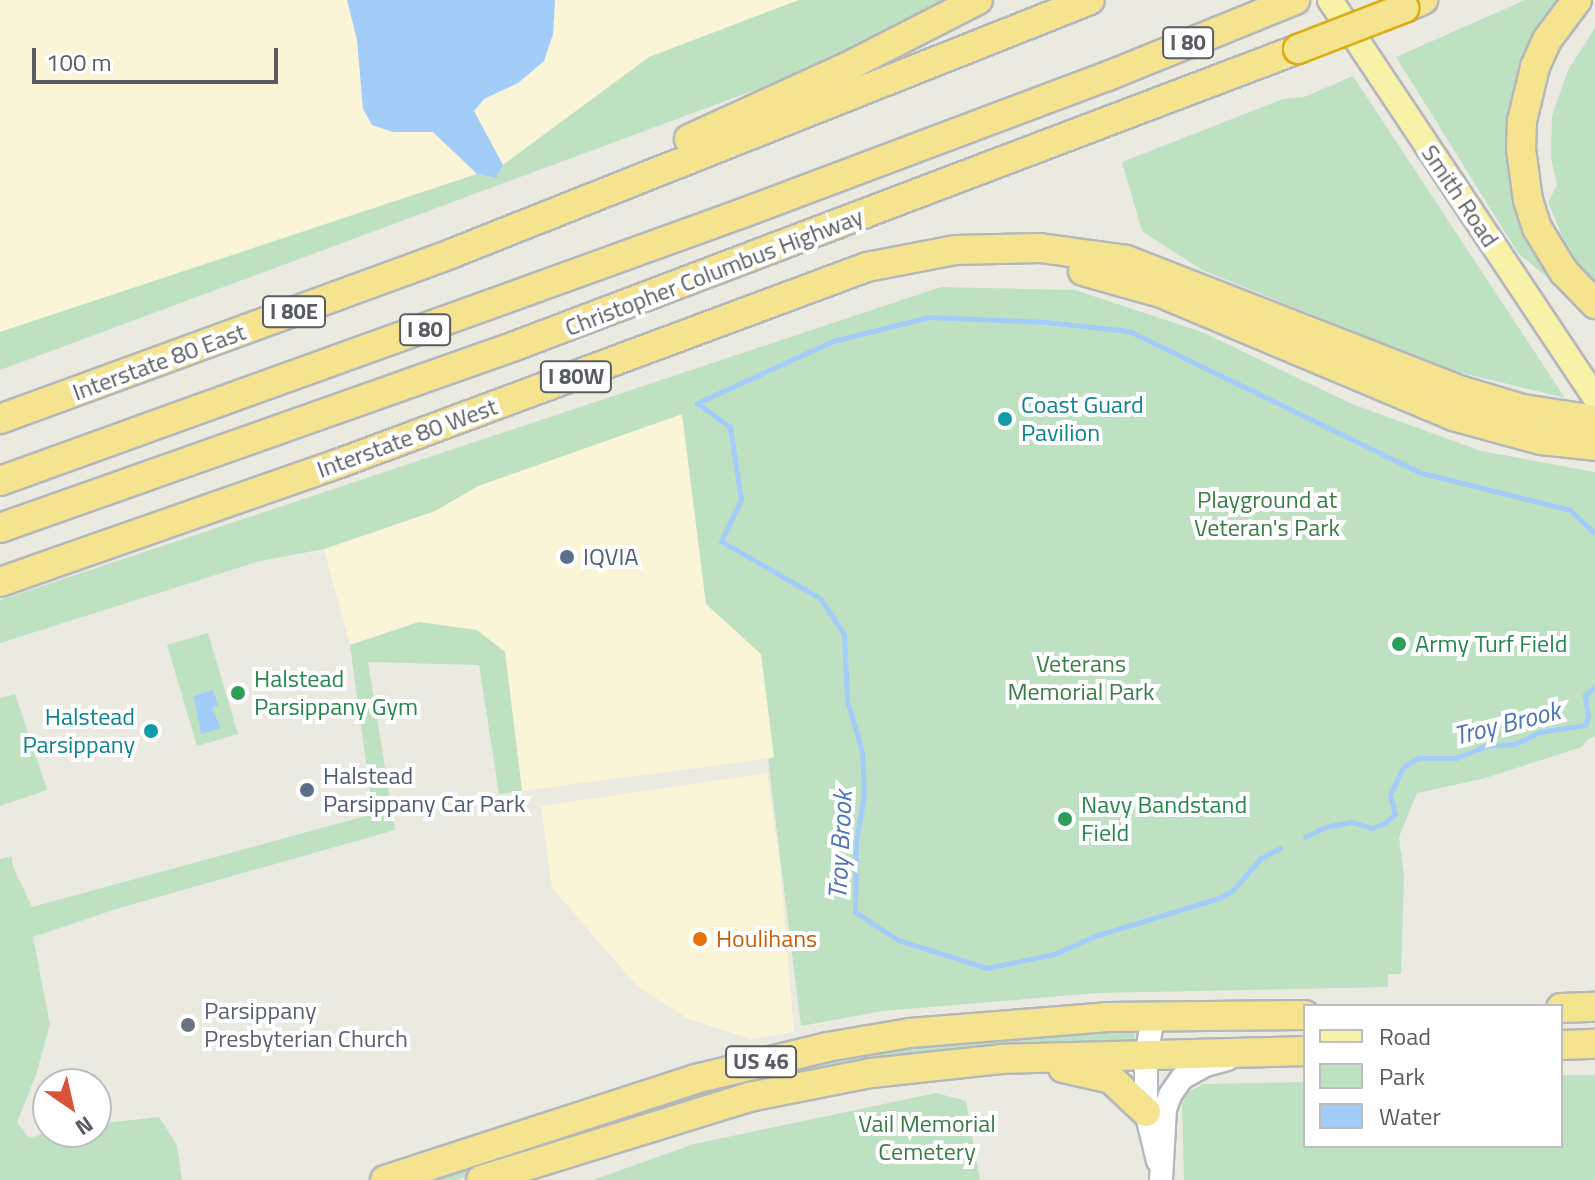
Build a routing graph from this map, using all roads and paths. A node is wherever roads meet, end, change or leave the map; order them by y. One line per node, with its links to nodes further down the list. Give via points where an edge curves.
1 (978, 0): 7 (highway, via 834,74 628,166)
2 (1090, 0): 7 (highway, Interstate 80 East)
3 (1295, 0): 14 (highway, Christopher Columbus Highway / I 80, via 728,219)
4 (1330, 0): 10 (main road, Smith Road)
5 (1577, 0): 9 (highway, via 1547,40 1535,67 1524,107 1521,149 1537,228 1564,272)
6 (1414, 4): 15 (highway, Christopher Columbus Highway / I 80, bridge, via 515,346)
7 (586, 200): 11 (highway, Interstate 80 East / I 80E)
8 (812, 289): 12 (highway, via 867,267 955,250 1083,252 1170,275 1429,380 1523,409); 13 (highway, via 959,268 1031,265 1116,277 1484,427); 16 (highway, Interstate 80 West / I 80W)
9 (1595, 304)
10 (1593, 399)
11 (0, 419)
12 (1595, 420)
13 (1595, 446)
14 (0, 481)
15 (0, 528)
16 (0, 582)
17 (1595, 1007): 18 (highway)
18 (1563, 1008)
19 (1303, 1015): 20 (highway, US 46)
20 (1153, 1017): 27 (street); 31 (highway, US 46, via 910,1033 789,1055 695,1079)
21 (1595, 1026): 22 (highway)
22 (1563, 1027)
23 (1595, 1044): 24 (highway)
24 (1563, 1045)
25 (1303, 1051): 26 (highway, US 46)
26 (1251, 1052): 27 (highway, US 46); 30 (street, via 1205,1065 1182,1078 1165,1109)
27 (1146, 1055): 28 (highway, US 46); 29 (street)
28 (978, 1060): 29 (highway, via 1101,1075 1124,1088); 32 (highway, US 46, via 871,1073 749,1097)
29 (1146, 1112): 30 (street)
30 (1160, 1174)
31 (385, 1180)
32 (481, 1180)

